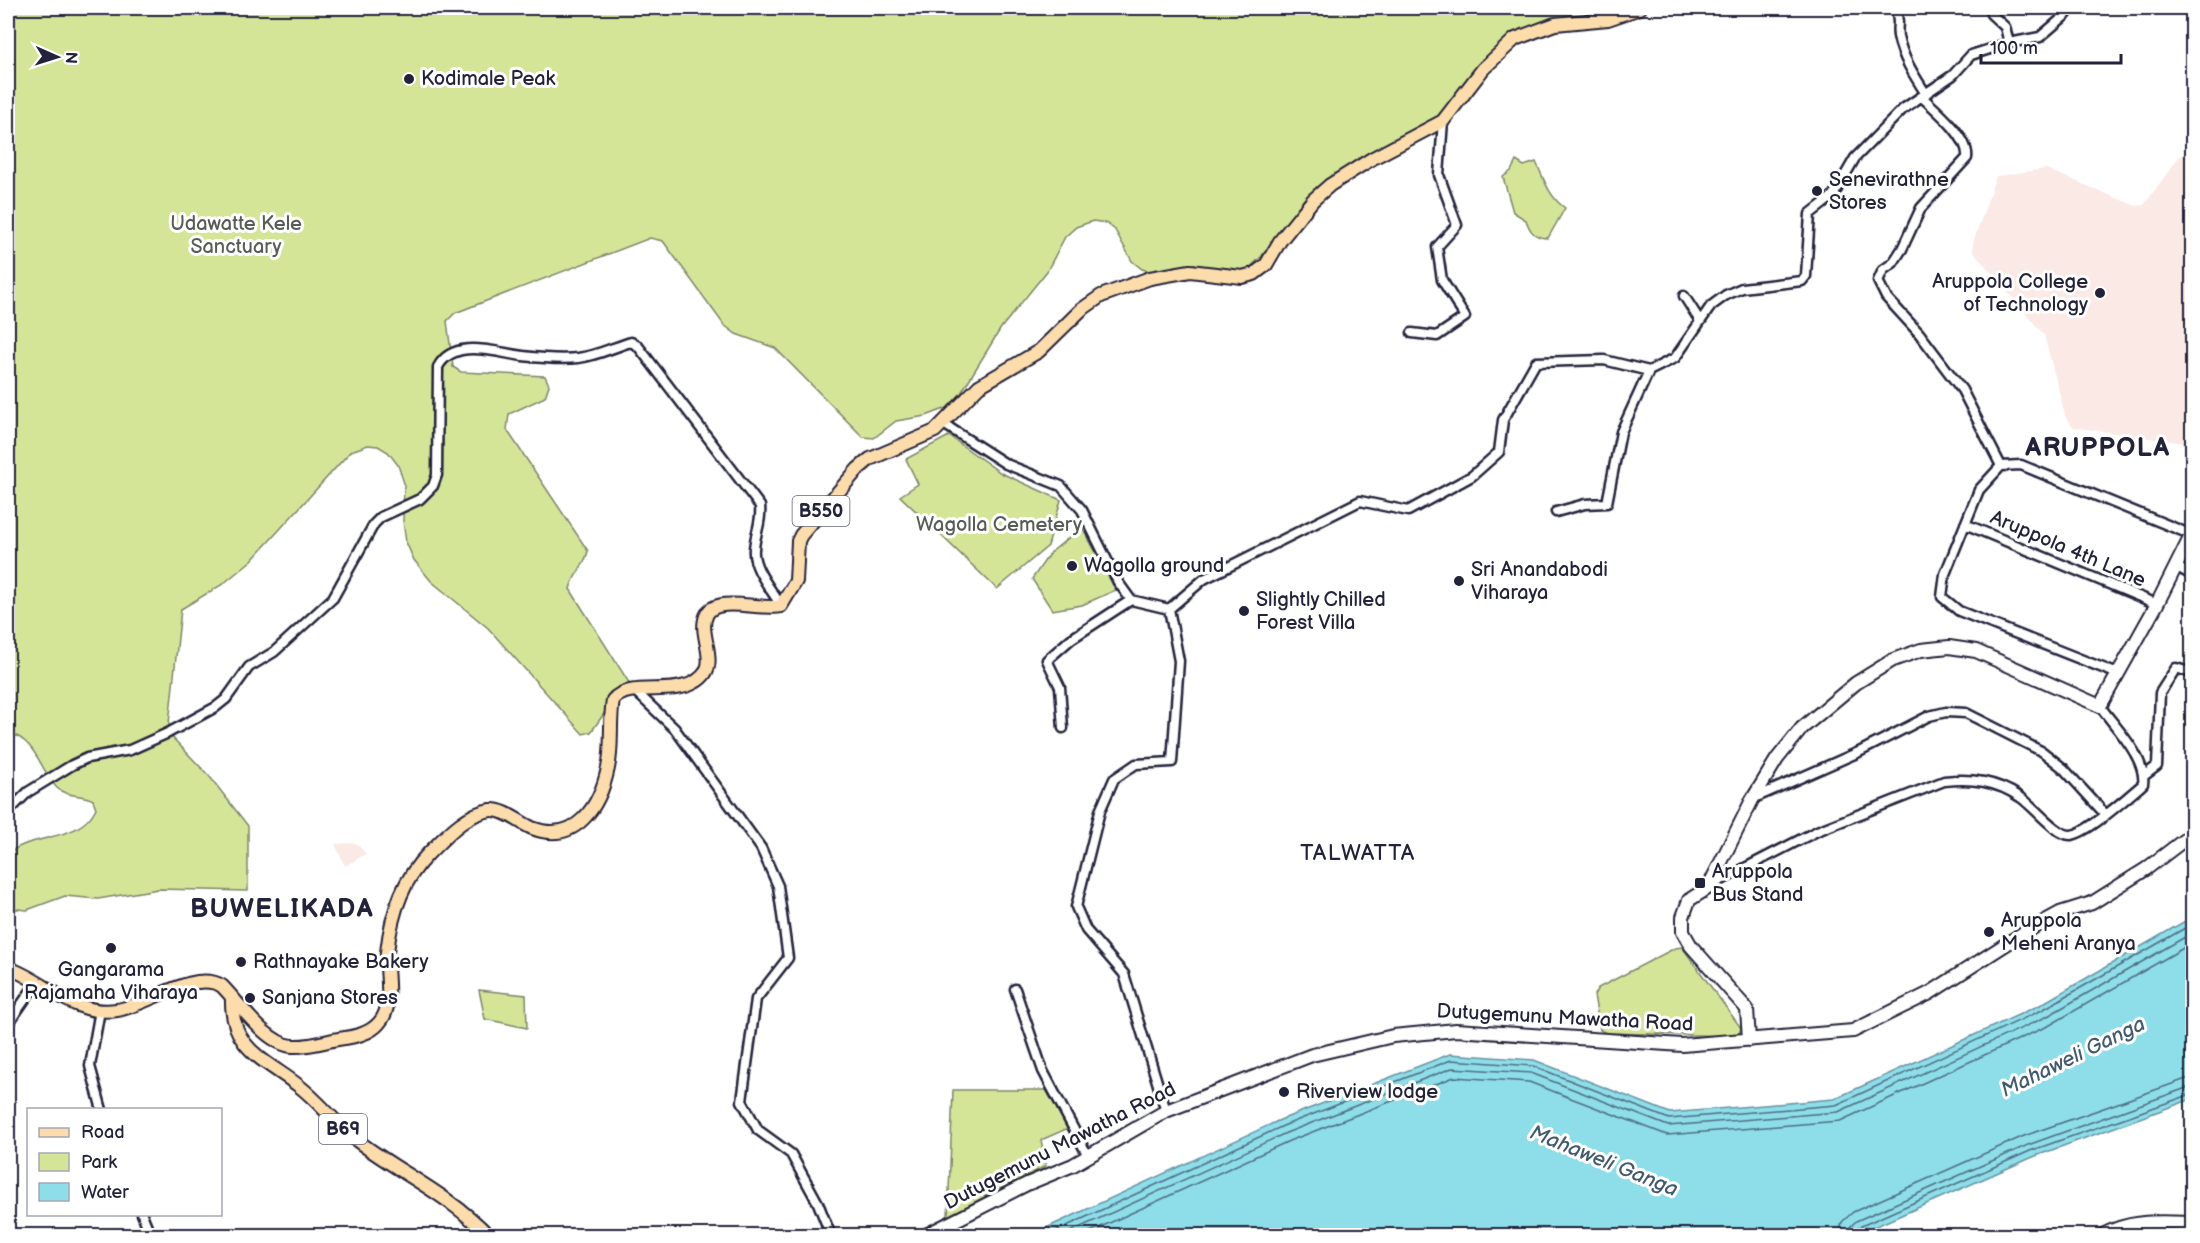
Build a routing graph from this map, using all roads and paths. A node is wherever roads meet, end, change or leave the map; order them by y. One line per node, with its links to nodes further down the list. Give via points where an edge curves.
1 (1640, 8): 7 (main road, B550, via 1608,19 1555,24 1515,39 1483,69)
2 (1895, 8): 6 (street, via 1900,20 1898,34)
3 (1989, 8): 5 (street, via 2006,27)
4 (2068, 8): 5 (street, via 2067,14 2040,38)
5 (2009, 43): 6 (street, via 1971,55 1953,75)
6 (1924, 95): 9 (street, via 1903,109 1855,158 1833,196 1810,214 1807,268 1802,281 1742,288 1711,306); 13 (street, via 1954,128 1968,152 1967,158 1921,208 1902,249 1878,280 1886,297 1962,390)
7 (1443, 121): 10 (street, via 1439,175 1457,225 1437,247 1442,280 1465,317 1437,336); 12 (main road, B550, via 1330,185 1297,219 1261,270 1242,277 1190,271 1170,274 1101,296 1039,351 979,386)
8 (1684, 296): 9 (street)
9 (1700, 321): 11 (street, via 1675,358)
10 (1412, 333)
11 (1649, 370): 14 (street, via 1621,432 1607,503); 22 (street, via 1604,360 1536,362 1503,420 1498,452 1472,476 1408,512 1360,501 1204,579)
12 (942, 423): 19 (street, via 1006,464 1061,486 1082,510); 21 (main road, B550, via 927,436 881,453 858,469 798,541 796,581)
13 (2001, 466): 15 (street, via 1980,490); 16 (street, via 2022,465)
14 (1556, 512)
15 (1965, 524): 20 (street, Aruppola 4th Lane); 24 (street, via 1941,589 1947,603)
16 (2192, 534): 17 (street)
17 (2176, 567): 18 (street); 20 (street)
18 (2193, 575)
19 (1131, 600): 22 (street); 27 (street, via 1071,639 1047,660 1060,687)
20 (2157, 604): 24 (street)
21 (782, 606): 25 (main road, via 736,604 713,608 704,624 710,653 703,674 678,689); 30 (street, via 755,561 760,506 638,346 632,342 579,358 464,350 442,360 438,367 439,462 433,486 420,499 374,524 341,585 323,608 274,652 249,667 216,707 130,750 87,758 72,765 28,792)
22 (1169, 609): 42 (street, via 1179,661 1172,762 1136,764 1114,779 1100,811 1076,907 1086,930 1124,974)
23 (2193, 673): 28 (street, via 2176,668 2160,693 2157,766)
24 (2118, 674): 26 (street)
25 (633, 690): 37 (main road, via 618,694 613,700 608,767 601,792 579,825 562,832 544,831 493,810 478,814 459,825 414,870 392,920 387,1001 380,1022 372,1029 319,1043 287,1045 271,1037); 48 (street, via 675,729 761,848 778,886 788,958 756,999 742,1101 758,1130 791,1154)
26 (2100, 706): 28 (street); 29 (street, via 1976,651 1949,647 1921,650 1893,660 1856,683 1802,728)
27 (1063, 728)
28 (2145, 775): 31 (street, via 2143,784)
29 (1752, 800): 31 (street, via 1946,711 1966,712 2043,752); 33 (street)
30 (8, 812)
31 (2106, 815): 33 (street, via 2073,835 2062,834 2021,797 2002,786 1966,778 1944,781 1817,831)
32 (2193, 834): 40 (street, Dutugemunu Mawatha Road, via 2092,903 2060,913 1930,993 1853,1031)
33 (1708, 888): 40 (street, via 1689,900 1683,932 1747,1009)
34 (8, 968): 35 (main road)
35 (37, 982): 38 (main road, via 67,1001); 39 (street)
36 (1015, 989): 43 (street, via 1043,1071)
37 (232, 997): 38 (main road, via 218,983 201,981 127,1008); 47 (main road, B69, via 232,1022 248,1048 299,1086 350,1135 442,1196)
38 (100, 1011): 41 (street, via 90,1066)
39 (8, 1024)
40 (1749, 1040): 42 (street, Dutugemunu Mawatha Road, via 1682,1045 1430,1030 1312,1055)
41 (101, 1108)
42 (1166, 1110): 43 (street, Dutugemunu Mawatha Road)
43 (1088, 1156): 49 (street, Dutugemunu Mawatha Road)
44 (142, 1216): 46 (street)
45 (2193, 1223): 50 (street, via 2142,1222)
46 (151, 1236)
47 (489, 1236)
48 (831, 1236)
49 (924, 1236)
50 (2101, 1236)

